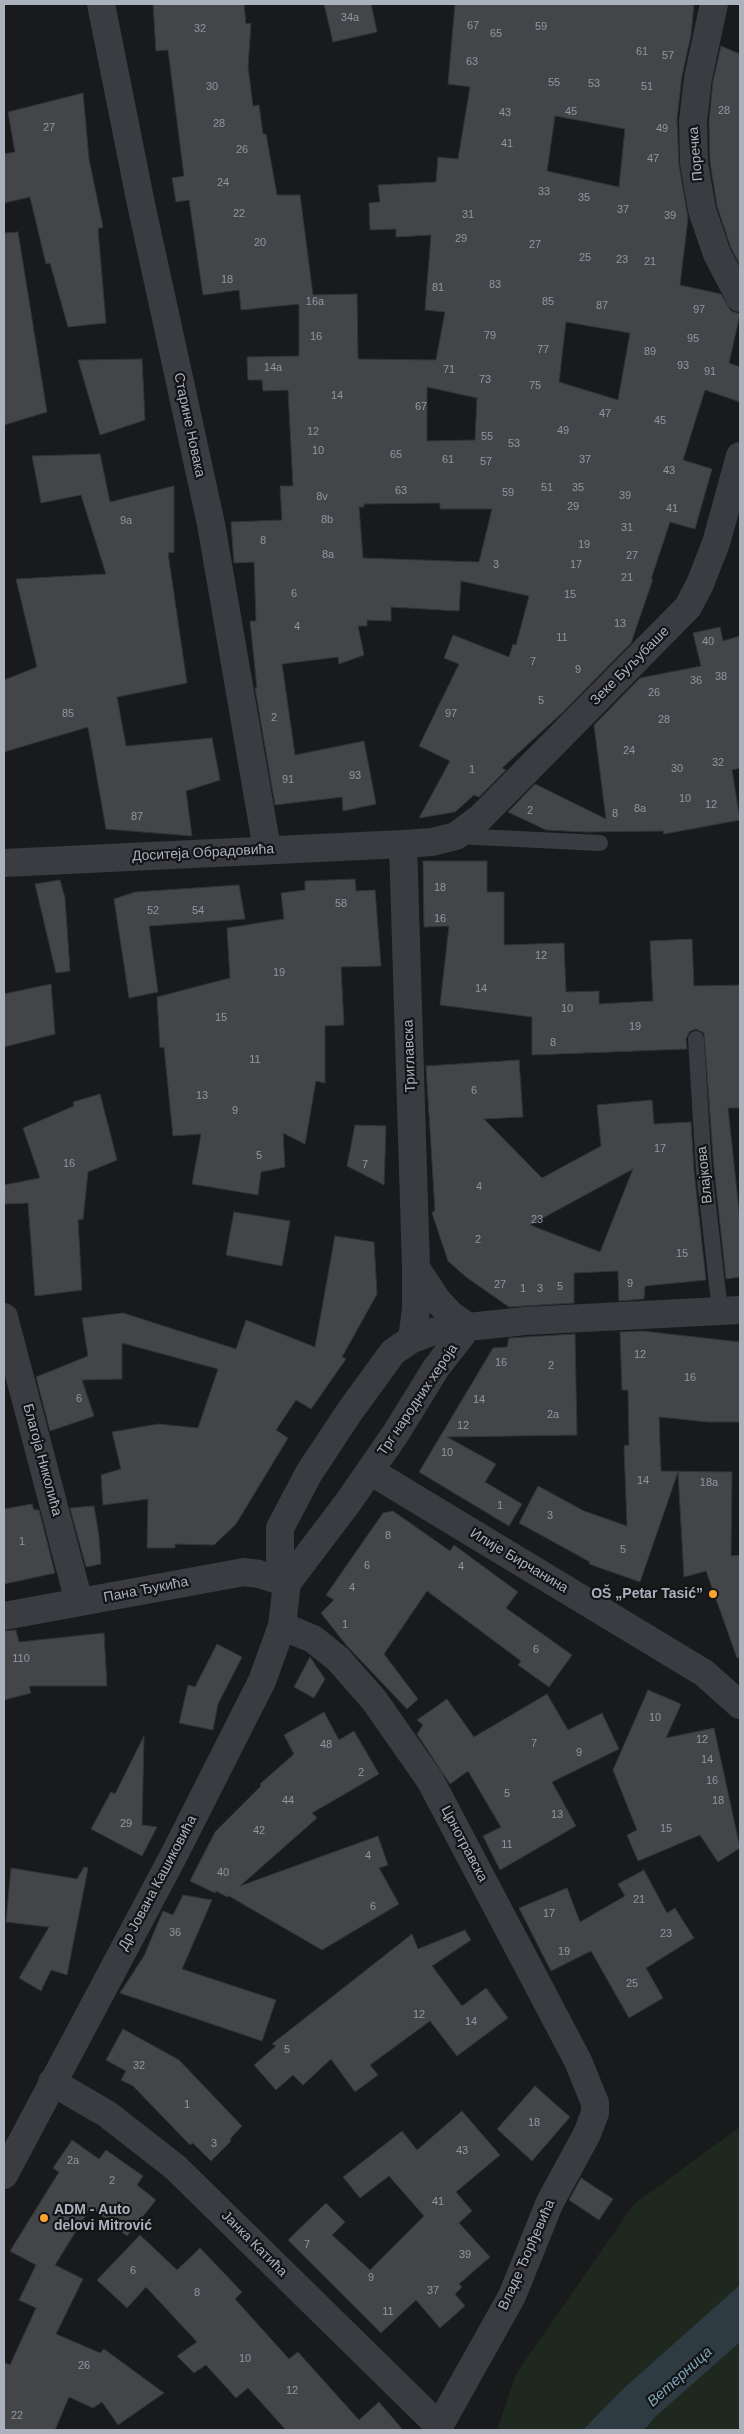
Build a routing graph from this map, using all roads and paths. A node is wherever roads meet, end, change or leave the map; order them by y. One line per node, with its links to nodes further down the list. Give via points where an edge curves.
1 (101, 4): 8 (street, Старине Новака, via 211,524)
2 (714, 4): 3 (street, Поречка, via 698,78 693,121 694,163 702,210 717,254)
3 (740, 298)
4 (740, 456): 5 (street, Зеке Буљубаше, via 716,543 688,607 480,818)
5 (456, 836): 6 (lane, Зеке Буљубаше); 7 (street, Зеке Буљубаше)
6 (600, 843)
7 (403, 844): 8 (street, Доситеја Обрадовића); 11 (street, Триглавска)
8 (267, 849): 9 (street, Доситеја Обрадовића)
9 (4, 863)
10 (696, 1039): 12 (lane, Влајкова, via 702,1144)
11 (416, 1268): 14 (street, via 437,1300); 15 (street, Триглавска)
12 (730, 1311): 14 (street, Влајкова, via 525,1321)
13 (4, 1317): 18 (street, Благоја Николића)
14 (468, 1327): 15 (street, Трг народних хероја, via 431,1332); 16 (street, Трг народних хероја, via 436,1368)
15 (412, 1339): 17 (street, Трг народних хероја, via 393,1352 350,1411 309,1473 280,1528 280,1559)
16 (370, 1471): 17 (street, Трг народних хероја); 21 (street, Илије Бирчанина, via 704,1673)
17 (287, 1583): 18 (street, Пана Ђукића, via 244,1572); 20 (street, Др Јована Кашиковића)
18 (79, 1602): 19 (street, Пана Ђукића)
19 (4, 1616)
20 (282, 1626): 22 (street, Др Јована Кашиковића, via 262,1681); 23 (street, Црнотравска, via 313,1639 338,1659 374,1700 430,1780 578,2061)
21 (740, 1705)
22 (52, 2082): 24 (street, Др Јована Кашиковића); 25 (street, Јанка Катића, via 107,2114 175,2167)
23 (595, 2103): 25 (street, Владе Ђорђевића, via 587,2134 550,2202 512,2296)
24 (4, 2175)
25 (438, 2428)

